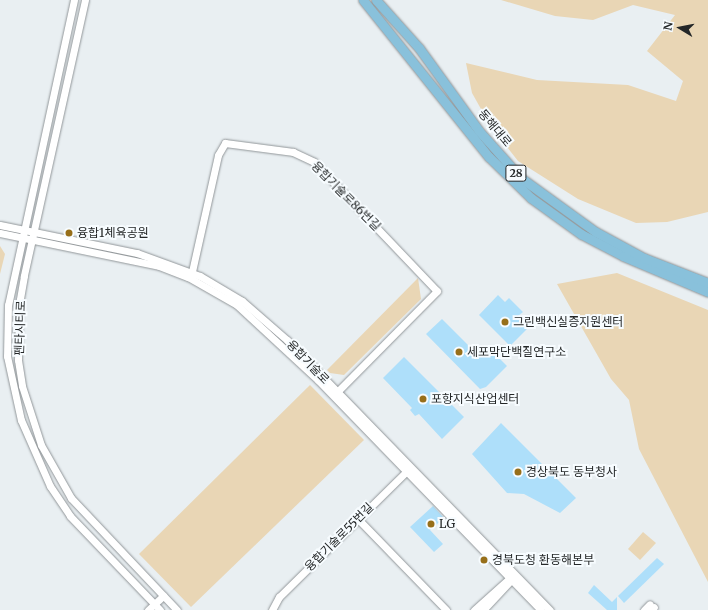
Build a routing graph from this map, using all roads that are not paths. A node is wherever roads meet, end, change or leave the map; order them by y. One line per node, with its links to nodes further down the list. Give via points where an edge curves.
1 (74, 0): 7 (street, 펜타시티로)
2 (85, 0): 8 (street, 펜타시티로)
3 (363, 0): 11 (main road, via 488,157 530,198 581,234 611,250)
4 (376, 0): 10 (main road, 동해대로 / 28, via 419,48 479,131 522,178 596,232 644,258)
5 (0, 225): 7 (street, 융합기술로)
6 (0, 233): 7 (street, 융합기술로)
7 (24, 233): 8 (street, 융합기술로); 17 (street, 펜타시티로, via 6,326 7,356 21,420 50,486 70,516)
8 (34, 235): 9 (street, 융합기술로, via 131,251); 16 (street, 펜타시티로, via 19,304 18,360 41,445 71,498)
9 (192, 275): 12 (street, 융합기술로, via 256,320); 12 (street, 융합기술로86번길, via 218,155 225,143 293,152 314,162 437,291)
10 (708, 283)
11 (708, 292)
12 (335, 394): 13 (street, 융합기술로)
13 (409, 469): 14 (street, 융합기술로55번길); 15 (street, 융합기술로)
14 (357, 518): 22 (street, 융합기술로55번길, via 279,596); 23 (street)
15 (512, 577): 24 (street); 25 (street); 26 (street, 융합기술로); 27 (street, 융합기술로)
16 (162, 596): 17 (street); 21 (street, 펜타시티로)
17 (154, 604): 19 (street); 20 (street, 펜타시티로)
18 (652, 607): 28 (street)
19 (148, 610)
20 (160, 610)
21 (176, 610)
22 (272, 610)
23 (446, 610)
24 (474, 610)
25 (484, 610)
26 (541, 610)
27 (550, 610)
28 (644, 610)

